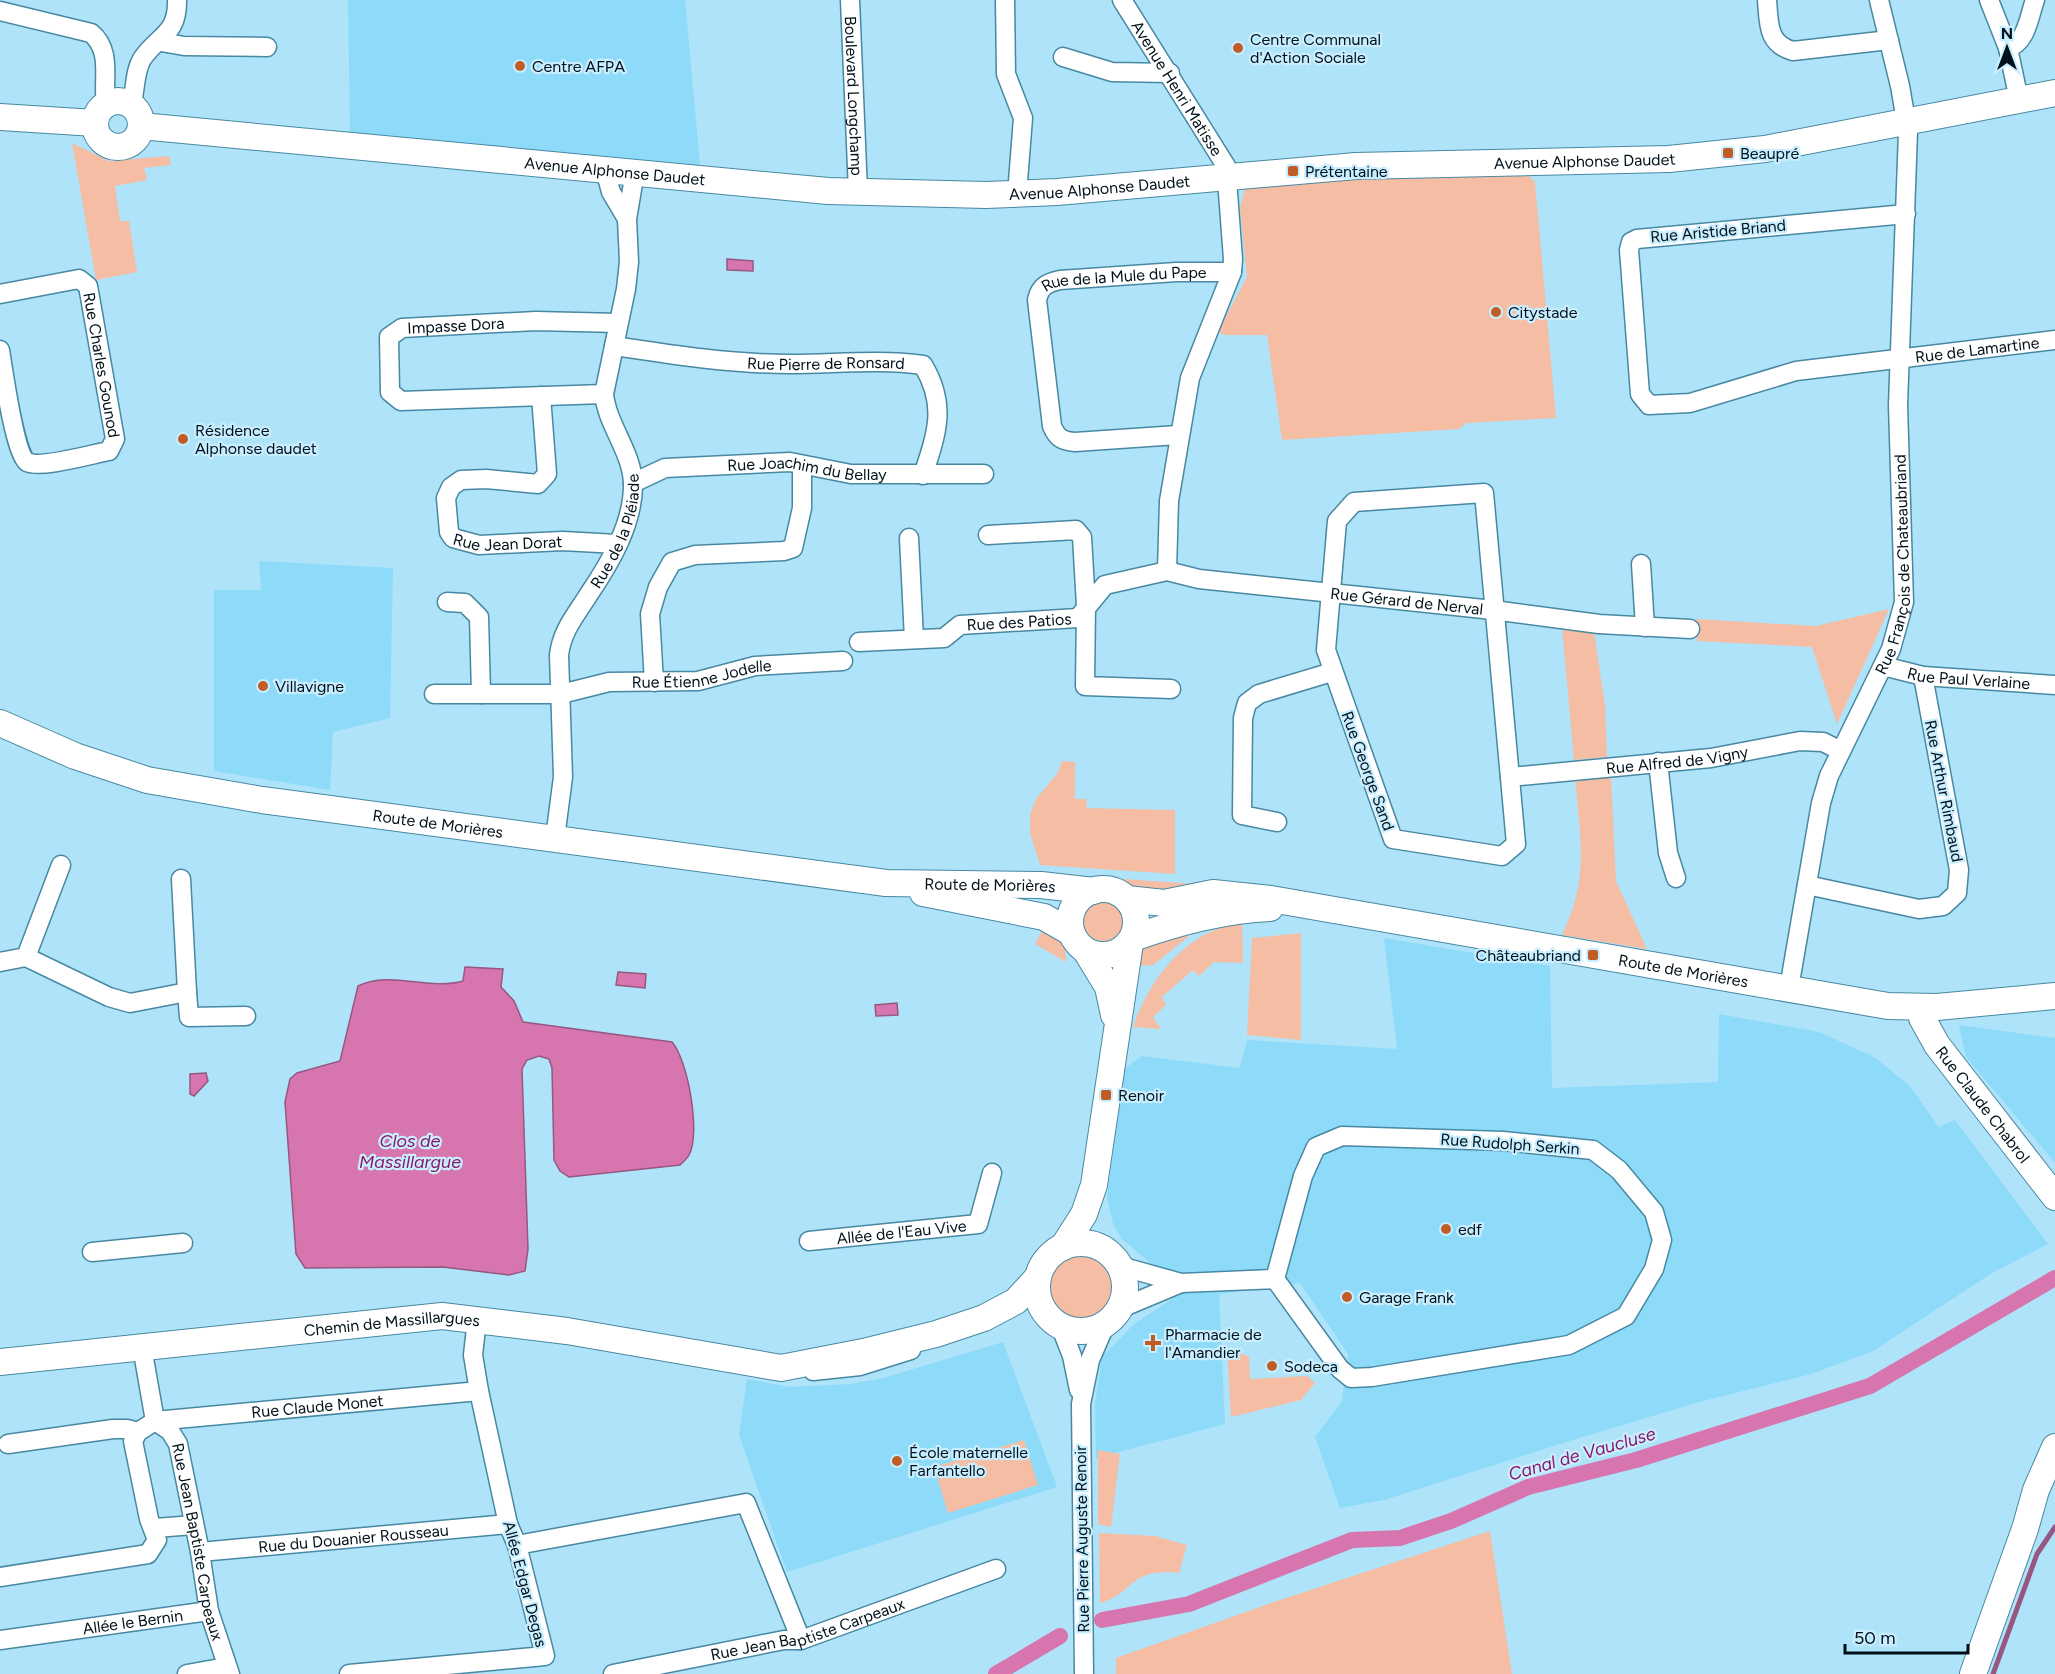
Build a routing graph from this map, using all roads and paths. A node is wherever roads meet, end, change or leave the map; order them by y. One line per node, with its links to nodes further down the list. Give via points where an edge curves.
1 (177, 0): 11 (street, via 172,28)
2 (850, 0): 24 (street, Boulevard Longchamp)
3 (1005, 0): 25 (street, via 1006,74 1023,118)
4 (1122, 0): 15 (street, Avenue Henri Matisse)
5 (1767, 0): 10 (street, via 1774,40 1793,51)
6 (1879, 0): 10 (street, Rue François de Chateaubriand)
7 (1989, 0): 13 (street)
8 (2035, 0): 13 (street, via 2023,37 2016,46)
9 (0, 11): 18 (street, via 91,33 98,39)
10 (1889, 40): 20 (street, Rue François de Chateaubriand)
11 (160, 42): 12 (street, via 184,46); 18 (street, via 142,58)
12 (267, 46)
13 (2008, 48): 17 (street)
14 (1063, 57): 15 (street, via 1112,72)
15 (1170, 73): 23 (street, Avenue Henri Matisse, via 1226,166)
16 (2055, 93): 17 (street, Avenue Alphonse Daudet)
17 (2019, 100): 20 (street, Avenue Alphonse Daudet)
18 (118, 115): 19 (street, Avenue Alphonse Daudet); 21 (street, Avenue Alphonse Daudet)
19 (0, 117)
20 (1907, 121): 23 (street, Avenue Alphonse Daudet, via 1765,149 1669,159 1356,166); 26 (street, Rue François de Chateaubriand)
21 (605, 170): 22 (street, Avenue Alphonse Daudet); 27 (street, Rue de la Pléiade, via 611,192)
22 (635, 172): 24 (street, Avenue Alphonse Daudet); 27 (street, Rue de la Pléiade)
23 (1226, 177): 25 (street, Avenue Alphonse Daudet); 28 (street, Avenue Henri Matisse)
24 (858, 192): 25 (street, Avenue Alphonse Daudet)
25 (1017, 194)
26 (1906, 214): 34 (street, Rue François de Chateaubriand); 34 (street, Rue Aristide Briand, via 1637,239 1631,242 1629,250 1640,394 1649,405 1708,399 1796,371)
27 (627, 219): 30 (street, Rue de la Pléiade, via 629,262)
28 (1232, 272): 38 (street, via 1190,378); 38 (street, Rue de la Mule du Pape, via 1060,280 1046,284 1039,292 1046,380 1056,434 1063,441 1074,442)
29 (0, 294): 37 (street, Rue Charles Gounod, via 79,279 88,286 115,440 109,451 41,464 28,462)
30 (618, 323): 32 (street, Rue de la Pléiade); 36 (street, Impasse Dora, via 536,321 402,328 389,337 390,392 401,401)
31 (2055, 340): 34 (street, Rue de Lamartine)
32 (614, 346): 35 (street, Rue de la Pléiade); 41 (street, Rue Pierre de Ronsard, via 726,362 893,361 923,365 934,383 939,411)
33 (0, 350): 37 (street)
34 (1900, 360): 57 (street, Rue François de Chateaubriand, via 1904,602)
35 (604, 394): 36 (street, Impasse Dora); 42 (street, Rue de la Pléiade, via 606,411 625,453)
36 (541, 396): 45 (street, Rue Jean Dorat, via 547,474 538,484 461,480 451,487 446,498 449,532 453,538 479,545 563,541)
37 (8, 435)
38 (1178, 435): 47 (street, via 1169,501)
39 (802, 465): 41 (street, Rue Joachim du Bellay, via 851,474); 42 (street, Rue Joachim du Bellay, via 790,462 665,468); 60 (street, via 802,508 793,548 696,555 672,562 658,587 650,614)
40 (984, 474): 41 (street, Rue Joachim du Bellay)
41 (923, 475)
42 (633, 483): 45 (street, Rue de la Pléiade, via 627,524)
43 (988, 535): 50 (street, Rue des Patios, via 1076,530 1082,537)
44 (909, 538): 54 (street)
45 (617, 544): 65 (street, Rue de la Pléiade, via 562,636)
46 (1641, 564): 52 (street)
47 (1167, 571): 48 (street, Rue Gérard de Nerval, via 1199,579); 50 (street, Rue des Patios, via 1104,585)
48 (1331, 593): 51 (street, Rue Gérard de Nerval); 51 (street, Rue George Sand, via 1337,521 1354,502 1484,493); 58 (street, Rue George Sand, via 1326,650)
49 (447, 602): 64 (street, via 465,603 479,617)
50 (1086, 606): 54 (street, Rue des Patios, via 1078,618 960,625 944,638); 62 (street, Rue des Patios, via 1085,686)
51 (1493, 610): 52 (street, Rue Gérard de Nerval); 69 (street, Rue George Sand)
52 (1645, 627): 53 (street, Rue Gérard de Nerval)
53 (1690, 629)
54 (914, 639): 55 (street, Rue des Patios)
55 (859, 642)
56 (843, 661): 60 (street, Rue Étienne Jodelle, via 755,666 698,681)
57 (1883, 666): 59 (street, Rue Paul Verlaine); 67 (street, Rue François de Chateaubriand)
58 (1332, 672): 69 (street, Rue George Sand, via 1393,839 1502,856 1516,844); 70 (street, via 1259,694 1247,703 1243,718 1242,815)
59 (1923, 676): 61 (street, Rue Paul Verlaine); 76 (street, Rue Arthur Rimbaud, via 1959,870 1957,892 1942,906 1919,909)
60 (654, 682): 65 (street, Rue Étienne Jodelle, via 609,682)
61 (2055, 685)
62 (1171, 689)
63 (434, 694): 64 (street, Rue Étienne Jodelle)
64 (481, 694): 65 (street, Rue Étienne Jodelle)
65 (561, 694): 71 (street, Rue de la Pléiade, via 563,777)
66 (0, 723): 71 (street, Route de Morières, via 75,756 147,780 262,800)
67 (1841, 751): 68 (street, Rue Alfred de Vigny, via 1823,742 1806,741 1711,758); 76 (street, Rue François de Chateaubriand, via 1821,803)
68 (1658, 762): 69 (street, Rue Alfred de Vigny); 73 (street, via 1668,854)
69 (1510, 777)
70 (1277, 822)
71 (555, 838): 75 (street, Route de Morières)
72 (61, 866): 82 (street)
73 (1676, 878)
74 (181, 879): 85 (street)
75 (886, 883): 77 (street, Route de Morières, via 1041,885); 81 (street, Route de Morières, via 1044,917)
76 (1807, 885): 84 (street, Rue François de Chateaubriand)
77 (1094, 891): 78 (street, via 1112,890); 81 (street, via 1077,902 1072,912)
78 (1127, 899): 79 (street, Route de Morières, via 1164,903 1213,893); 80 (street, via 1136,918)
79 (1312, 907): 80 (street, Route de Morières, via 1253,909 1162,928); 84 (street, Route de Morières)
80 (1131, 940): 81 (street, via 1114,954 1095,955); 89 (street)
81 (1079, 942): 89 (street, via 1108,987 1114,1004)
82 (26, 957): 83 (street); 85 (street, via 109,998 130,1003)
83 (0, 962)
84 (1789, 988): 87 (street, Route de Morières, via 1888,1006)
85 (187, 992): 88 (street, via 189,1017)
86 (2055, 996): 87 (street, Route de Morières)
87 (1922, 1007): 92 (street, Rue Claude Chabrol, via 1922,1018 1937,1045)
88 (246, 1016)
89 (1115, 1030): 91 (street)
90 (992, 1173): 93 (street, Allée de l'Eau Vive, via 978,1224)
91 (1094, 1185): 95 (street, via 1084,1214); 97 (street, via 1101,1225)
92 (2055, 1197)
93 (809, 1241)
94 (183, 1243): 96 (street)
95 (1063, 1247): 97 (street, via 1088,1243); 98 (street, via 1046,1261)
96 (92, 1252)
97 (1116, 1260): 100 (street); 101 (street, via 1125,1287)
98 (1038, 1277): 102 (street, Chemin de Massillargues, via 1016,1301); 104 (street, via 1040,1302)
99 (1275, 1279): 99 (street, Rue Rudolph Serkin, via 1340,1369 1351,1378 1372,1377 1569,1345 1626,1316 1654,1269 1662,1240 1654,1212 1618,1170 1593,1150 1503,1141 1342,1136 1316,1147 1303,1176); 100 (street)
100 (1181, 1283): 101 (street)
101 (1113, 1316): 104 (street, via 1083,1330); 108 (street, Rue Pierre Auguste Renoir, via 1090,1360)
102 (984, 1318): 103 (street, Chemin de Massillargues, via 936,1334 781,1368); 104 (street, Chemin de Massillargues, via 1016,1316)
103 (477, 1319): 105 (street, Chemin de Massillargues, via 442,1316 388,1320); 107 (street, Allée Edgar Degas, via 473,1355)
104 (1058, 1323): 108 (street, Rue Pierre Auguste Renoir, via 1075,1364)
105 (142, 1347): 106 (street, Chemin de Massillargues); 109 (street)
106 (0, 1362)
107 (479, 1391): 109 (street, Rue Claude Monet); 114 (street, Allée Edgar Degas)
108 (1082, 1404): 129 (street, Rue Pierre Auguste Renoir)
109 (155, 1421): 110 (street); 115 (street, Rue Jean Baptiste Carpeaux, via 170,1431 178,1444)
110 (138, 1432): 111 (street, via 112,1430); 116 (street, via 133,1441 149,1519)
111 (8, 1444)
112 (2055, 1447): 117 (street, via 2036,1490)
113 (2055, 1492): 117 (street)
114 (508, 1524): 118 (street, Allée Edgar Degas); 119 (street, Rue du Douanier Rousseau)
115 (195, 1525): 116 (street); 119 (street, Rue Jean Baptiste Carpeaux)
116 (155, 1528): 121 (street, via 157,1540 148,1554)
117 (2025, 1529): 130 (street)
118 (517, 1545): 124 (street, via 746,1503); 127 (street, Allée Edgar Degas, via 545,1656)
119 (200, 1552): 122 (street, Rue Jean Baptiste Carpeaux)
120 (996, 1569): 124 (street, Rue Jean Baptiste Carpeaux)
121 (0, 1577)
122 (209, 1611): 123 (street, Allée le Bernin); 125 (street, Rue Jean Baptiste Carpeaux)
123 (0, 1640)
124 (801, 1640): 128 (street, Rue Jean Baptiste Carpeaux, via 784,1640)
125 (228, 1670): 126 (street)
126 (187, 1674)
127 (349, 1674)
128 (613, 1674)
129 (1084, 1674)
130 (1973, 1674)

